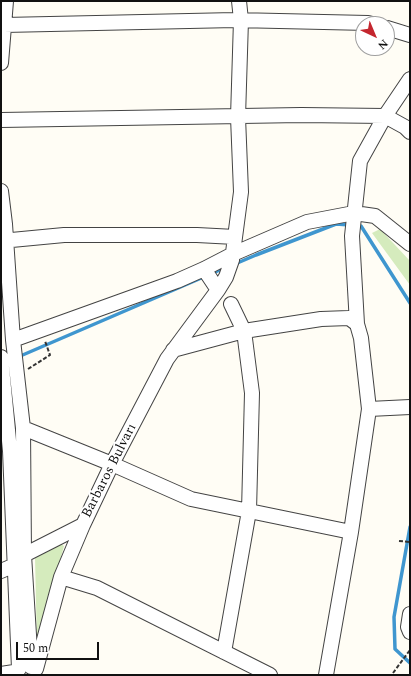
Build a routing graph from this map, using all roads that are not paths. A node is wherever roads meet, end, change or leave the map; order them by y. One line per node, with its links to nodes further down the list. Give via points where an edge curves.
1 (6, 1): 5 (street)
2 (239, 1): 3 (street, Barbaros Bulvarı)
3 (241, 20): 4 (street); 5 (street); 11 (street, Barbaros Bulvarı)
4 (355, 23)
5 (4, 25): 8 (street)
6 (395, 30): 7 (street)
7 (410, 35)
8 (1, 63)
9 (410, 79): 10 (street)
10 (385, 116): 11 (street); 13 (street); 15 (street, via 360,161)
11 (238, 117): 12 (street); 16 (street, Barbaros Bulvarı, via 241,192)
12 (1, 120)
13 (410, 132)
14 (1, 191): 17 (street, via 5,224)
15 (354, 213): 18 (street, via 376,216); 19 (street, via 307,222); 22 (street, via 352,236)
16 (235, 238): 17 (street, via 64,235); 19 (street, Barbaros Bulvarı)
17 (3, 241): 25 (street)
18 (410, 244)
19 (233, 257): 20 (street); 20 (street, Barbaros Bulvarı, via 226,277)
20 (211, 279): 24 (street, Barbaros Bulvarı); 25 (street, via 177,281)
21 (231, 304): 23 (street)
22 (357, 324): 23 (street, via 349,318 321,319); 28 (street, via 361,338)
23 (244, 332): 24 (street); 32 (street, via 252,392)
24 (173, 350): 31 (street, Barbaros Bulvarı)
25 (7, 352): 26 (street)
26 (12, 374): 29 (street); 30 (street)
27 (410, 407): 28 (street)
28 (369, 409): 34 (street)
29 (23, 428): 31 (street); 35 (street)
30 (6, 453): 35 (street)
31 (112, 464): 32 (street, via 191,499); 33 (street, Barbaros Bulvarı)
32 (249, 511): 34 (street); 40 (street)
33 (82, 525): 35 (street); 37 (street, Barbaros Bulvarı)
34 (351, 532): 43 (street)
35 (20, 560): 36 (street); 41 (street)
36 (1, 571)
37 (61, 576): 40 (street, via 97,588); 41 (street, Barbaros Bulvarı)
38 (410, 614): 39 (street)
39 (410, 632)
40 (224, 652): 42 (street)
41 (22, 672)
42 (270, 675)
43 (326, 675)

